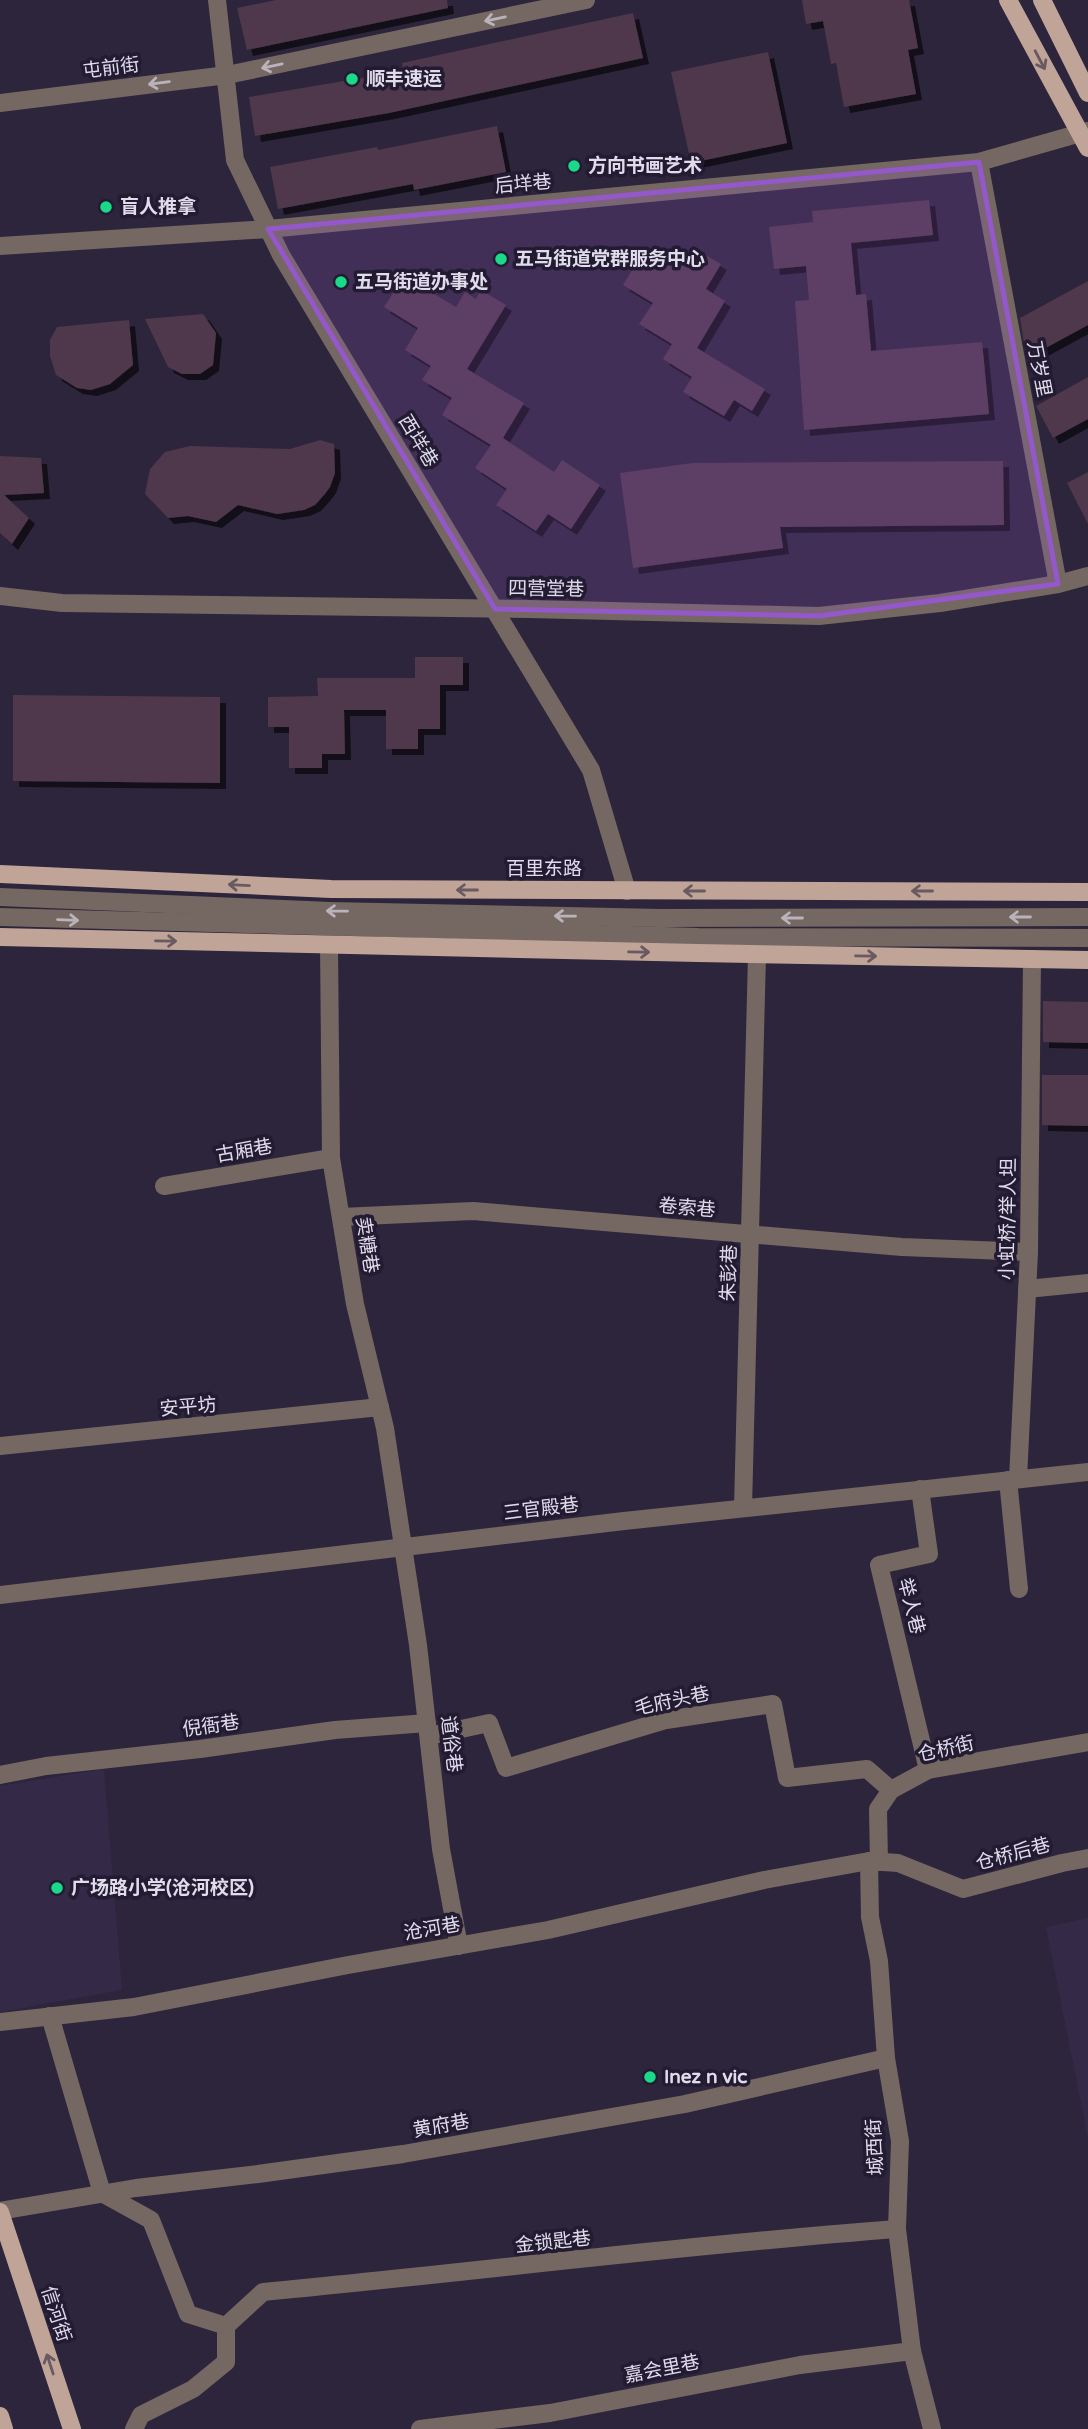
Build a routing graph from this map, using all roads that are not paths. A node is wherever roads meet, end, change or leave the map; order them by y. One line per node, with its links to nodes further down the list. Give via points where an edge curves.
1 (217, 0): 5 (street, 西垟巷)
2 (586, 0): 5 (street, 屯前街, one-way to 5)
3 (1008, 0): 8 (main road, one-way to 8)
4 (1042, 0): 6 (main road)
5 (227, 75): 7 (street, 屯前街, one-way to 7); 10 (street, 西垟巷, via 234,160)
6 (1088, 93)
7 (0, 103)
8 (1085, 138): 9 (street, 后垟巷)
9 (979, 162): 10 (street, 后垟巷); 13 (street, 万岁里)
10 (268, 229): 11 (street, 后垟巷); 15 (street, 西垟巷)
11 (0, 246)
12 (1088, 576): 13 (street, 四营堂巷)
13 (1058, 584): 15 (street, 四营堂巷, via 819,616)
14 (0, 596): 15 (street, 四营堂巷, via 62,603)
15 (495, 609): 17 (street, 西垟巷, via 591,770)
16 (0, 874): 17 (main road, 百里东路, one-way to 16, via 331,889)
17 (627, 891): 18 (main road, 百里东路, one-way to 17)
18 (1088, 892)
19 (0, 897): 21 (street, one-way to 19, via 660,918)
20 (0, 917): 23 (street, one-way to 23, via 698,937)
21 (1088, 917)
22 (0, 937): 24 (main road, one-way to 24)
23 (1088, 938)
24 (330, 945): 25 (main road, one-way to 25); 28 (street, 卖糖巷)
25 (757, 954): 26 (main road, one-way to 26); 31 (street, 朱彭巷)
26 (1032, 959): 27 (main road); 32 (street, 小虹桥/举人坦)
27 (1088, 960)
28 (331, 1158): 29 (street, 古厢巷); 30 (street, 卖糖巷)
29 (164, 1186)
30 (341, 1217): 31 (street, 卷索巷, via 473,1211); 35 (street, 卖糖巷, via 355,1304)
31 (752, 1234): 32 (street, 卷索巷); 40 (street, 朱彭巷)
32 (1029, 1252): 34 (street, 小虹桥/举人坦)
33 (1088, 1283): 34 (street)
34 (1027, 1289): 38 (street, 小虹桥/举人坦)
35 (380, 1407): 36 (street, 安平坊); 41 (street, 卖糖巷)
36 (0, 1447)
37 (1088, 1472): 38 (street, 三官殿巷)
38 (1013, 1480): 39 (street, 三官殿巷); 42 (street, 小虹桥/举人坦)
39 (920, 1489): 40 (street, 三官殿巷); 46 (street, 举人巷, via 929,1554 879,1564)
40 (743, 1508): 41 (street, 三官殿巷)
41 (402, 1547): 43 (street, 三官殿巷); 44 (street, 道俗巷)
42 (1019, 1590)
43 (0, 1595)
44 (428, 1730): 47 (street, 倪衙巷, via 335,1730); 48 (street, 毛府头巷, via 489,1723 506,1768 666,1720 773,1704 787,1778 867,1769); 51 (street, 道俗巷, via 441,1849)
45 (1088, 1742): 46 (street, 仓桥街)
46 (928, 1770): 48 (street, 仓桥街)
47 (0, 1775)
48 (891, 1790): 50 (street, via 878,1809)
49 (1088, 1858): 50 (street, 仓桥后巷, via 963,1889 898,1863)
50 (874, 1861): 51 (street, 沧河巷); 54 (street, 城西街, via 870,1917 879,1961)
51 (459, 1945): 52 (street, 沧河巷, via 134,2007)
52 (50, 2016): 53 (street, 沧河巷); 55 (street)
53 (0, 2022)
54 (886, 2058): 55 (street, 黄府巷, via 685,2104 403,2154); 57 (street, 城西街, via 900,2141)
55 (102, 2193): 56 (street, 黄府巷); 58 (street, via 151,2220 188,2314)
56 (0, 2211): 62 (main road, 信河街, one-way to 56)
57 (897, 2229): 58 (street, 金锁匙巷, via 263,2292); 59 (street, 城西街)
58 (226, 2326): 63 (street, via 226,2362 193,2389 141,2415)
59 (912, 2351): 64 (street, 嘉会里巷, via 800,2365 550,2413); 65 (street, 城西街)
60 (0, 2416): 61 (main road)
61 (4, 2429)
62 (72, 2429)
63 (134, 2429)
64 (420, 2429)
65 (932, 2429)

